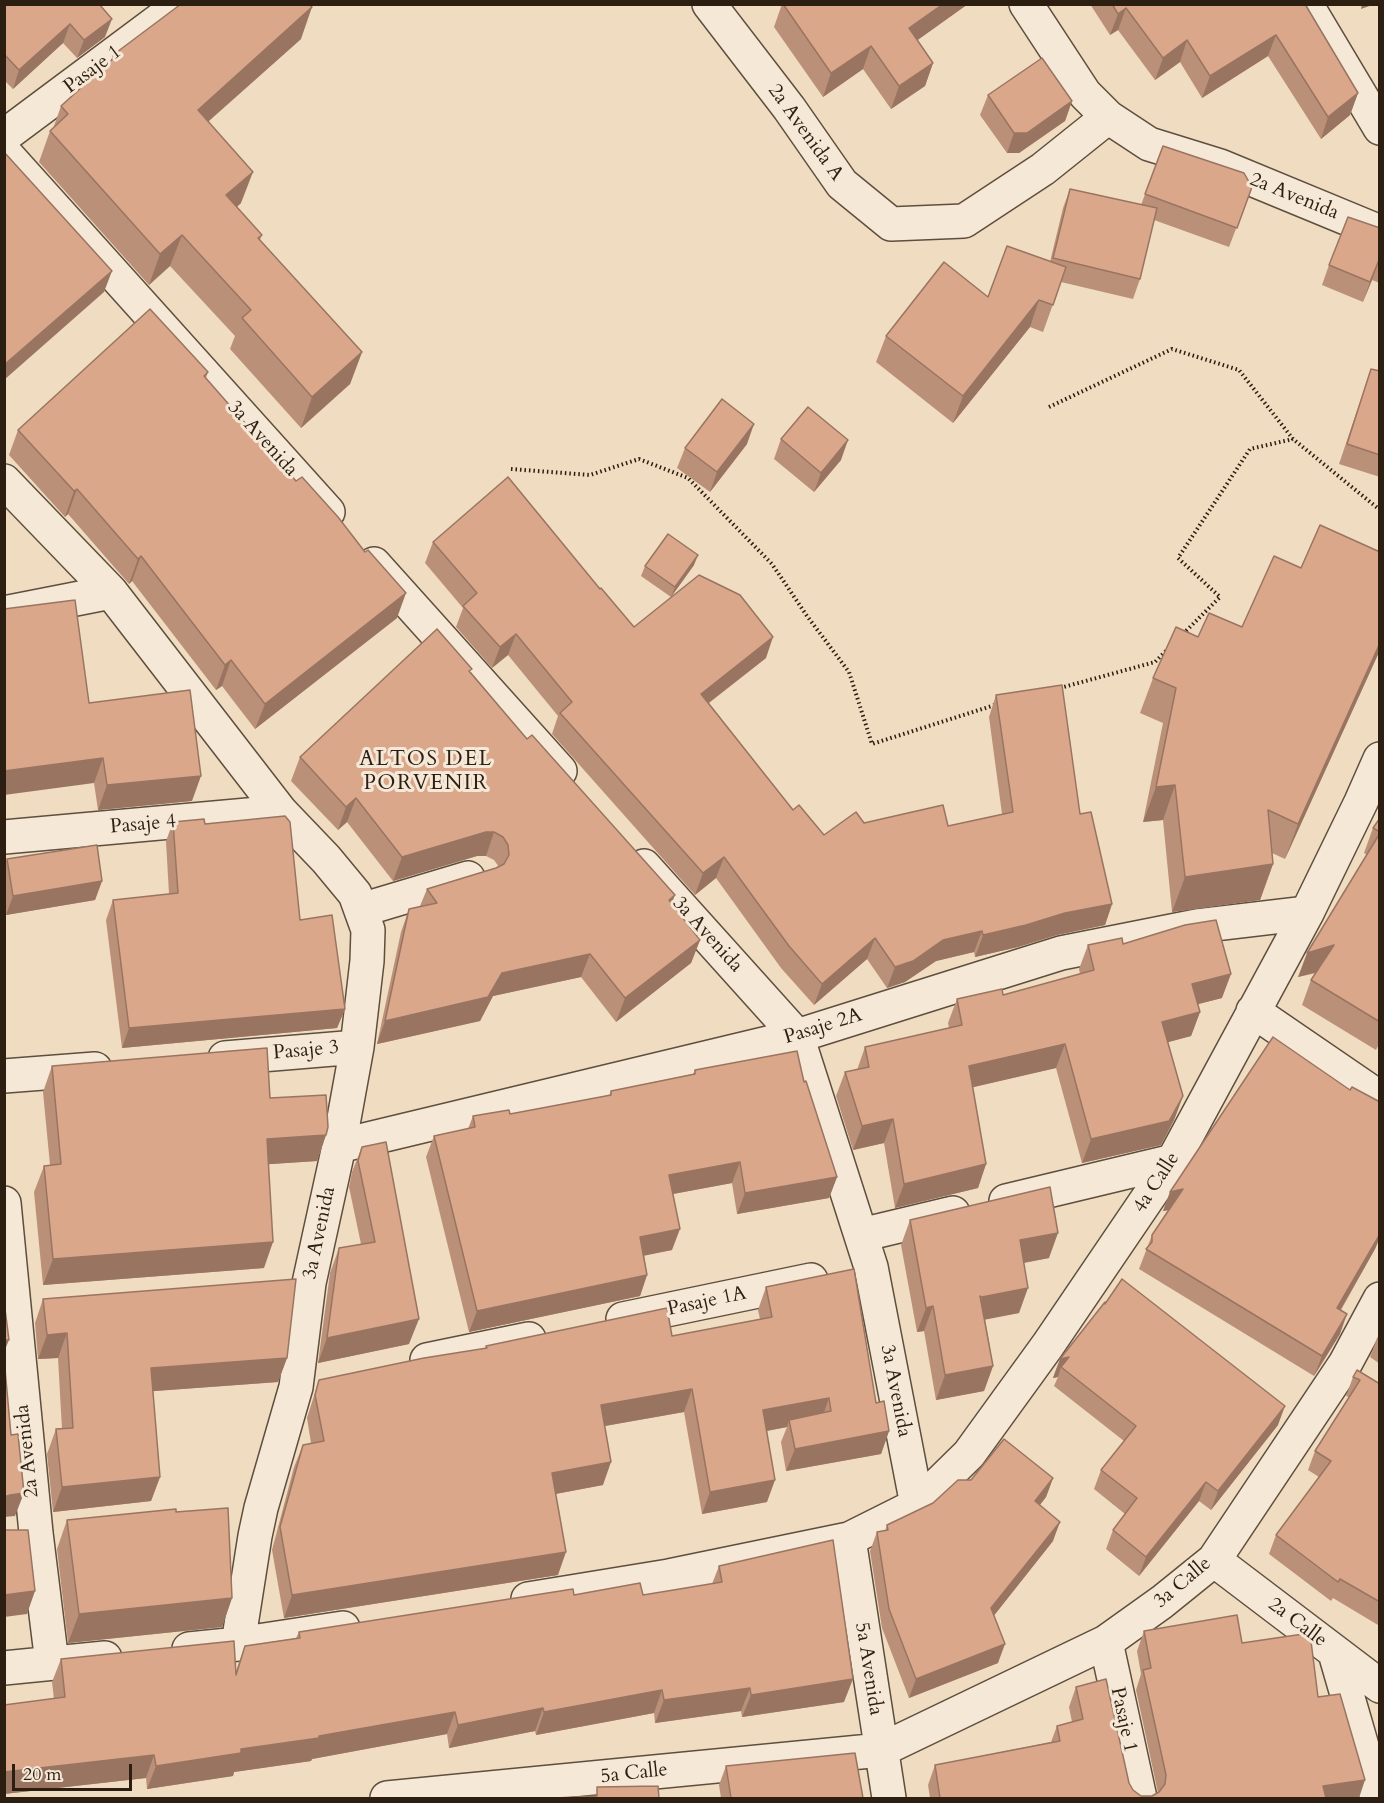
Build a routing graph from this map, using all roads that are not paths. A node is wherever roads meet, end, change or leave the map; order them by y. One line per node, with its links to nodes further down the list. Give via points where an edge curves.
1 (181, 4): 7 (street, Pasaje 1)
2 (709, 4): 5 (street, 2a Avenida A, via 842,184 891,224 964,221 1043,169)
3 (1026, 4): 5 (street, 2a Avenida, via 1085,94)
4 (1306, 4): 6 (street)
5 (1108, 117): 9 (street, 2a Avenida, via 1149,144 1220,166)
6 (1378, 122)
7 (4, 136)
8 (4, 152): 14 (street, 3a Avenida)
9 (1380, 232)
10 (4, 481): 11 (street, 3a Avenida)
11 (111, 592): 12 (street); 15 (street, 3a Avenida)
12 (4, 613)
13 (1380, 759): 20 (street, 4a Calle)
14 (581, 795)
15 (281, 812): 16 (street, Pasaje 4); 19 (street, 3a Avenida, via 355,894)
16 (4, 837)
17 (629, 848): 22 (street, 3a Avenida)
18 (482, 874): 19 (street)
19 (361, 910): 23 (street, 3a Avenida, via 368,930 368,951)
20 (1306, 913): 21 (street, 4a Calle); 22 (street, Pasaje 2A, via 1197,926 1061,953)
21 (1253, 1011): 27 (street); 29 (street, 4a Calle)
22 (797, 1036): 28 (street, Pasaje 2A); 31 (street, 3a Avenida)
23 (357, 1047): 24 (street, Pasaje 3); 28 (street, 3a Avenida)
24 (193, 1060)
25 (122, 1066): 26 (street)
26 (4, 1076)
27 (1380, 1098)
28 (339, 1146): 33 (street, 3a Avenida)
29 (1173, 1161): 31 (street); 43 (street, 4a Calle, via 969,1454)
30 (4, 1203): 37 (street, 2a Avenida)
31 (861, 1235): 32 (street, 3a Avenida)
32 (871, 1267): 38 (street, Pasaje 1A); 43 (street, 3a Avenida)
33 (309, 1283): 34 (street); 42 (street, 3a Avenida)
34 (273, 1286)
35 (1380, 1299): 48 (street, 3a Calle, via 1358,1372)
36 (49, 1303): 37 (street)
37 (9, 1306): 46 (street, 2a Avenida)
38 (595, 1325)
39 (560, 1332): 40 (street)
40 (399, 1366)
41 (330, 1380): 42 (street)
42 (296, 1388): 44 (street, 3a Avenida)
43 (917, 1505): 47 (street, 4a Calle)
44 (261, 1508): 45 (street); 52 (street, 3a Avenida)
45 (226, 1512)
46 (33, 1533): 54 (street, 2a Avenida)
47 (849, 1539): 49 (street, 4a Calle, via 669,1576); 57 (street, 5a Avenida)
48 (1214, 1560): 51 (street, 3a Calle); 53 (street, 2a Calle)
49 (495, 1604)
50 (367, 1624): 52 (street)
51 (1106, 1642): 57 (street, 3a Calle); 60 (street, Pasaje 1)
52 (238, 1644): 54 (street)
53 (1335, 1653): 56 (street, 2a Calle); 61 (street)
54 (52, 1663): 55 (street)
55 (4, 1668)
56 (1380, 1686)
57 (880, 1750): 58 (street, 5a Calle); 59 (street, 5a Avenida)
58 (387, 1798)
59 (889, 1798)
60 (1140, 1798)
61 (1377, 1798)

